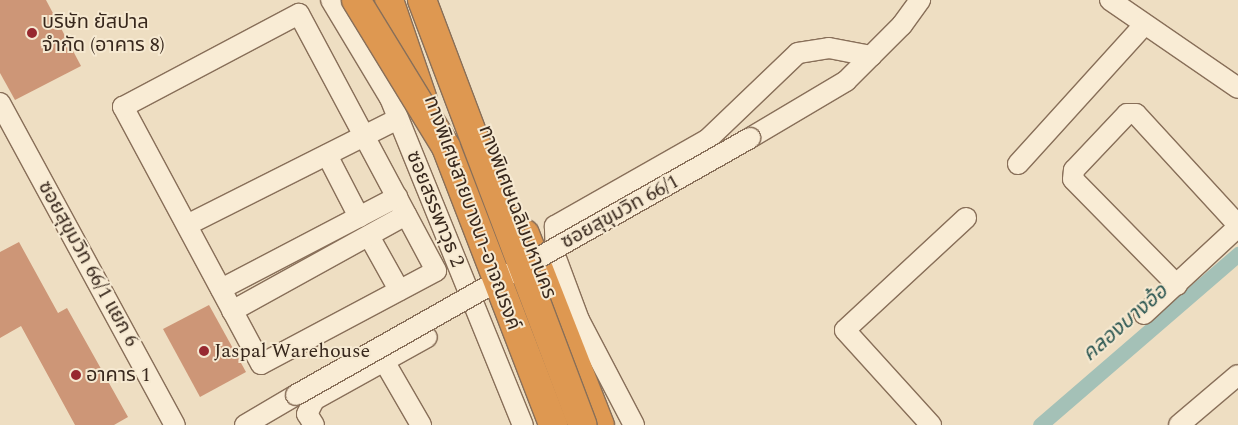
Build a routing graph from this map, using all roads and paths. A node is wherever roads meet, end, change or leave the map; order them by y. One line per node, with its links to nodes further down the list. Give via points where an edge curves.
1 (331, 0): 13 (street, ซอยสรรพาวุธ 2, via 390,98)
2 (356, 0): 15 (highway, bridge)
3 (389, 0): 38 (highway)
4 (395, 0): 15 (highway, ทางพิเศษสายบางนา-อาจณรงค์, bridge)
5 (422, 0): 40 (highway, ทางพิเศษสายบางนา-อาจณรงค์, bridge)
6 (433, 0): 41 (highway, ทางพิเศษเฉลิมมหานคร)
7 (920, 0): 10 (street, ซอยสุขุมวิท 66/1)
8 (1110, 0): 9 (street)
9 (1144, 25): 11 (street); 17 (street)
10 (871, 56): 34 (street, ซอยสุขุมวิท 66/1, bridge, via 846,81 750,138); 42 (street, via 829,48 798,53 708,139 554,226 556,258 579,320)
11 (1238, 88)
12 (0, 103): 33 (street, ซอยสุขุมวิท 66/1 แยก 6)
13 (398, 120): 14 (street); 37 (street, ซอยสรรพาวุธ 2)
14 (364, 137): 16 (street); 18 (street); 22 (street, via 298,14 123,106)
15 (446, 147): 39 (highway, ทางพิเศษสายบางนา-อาจณรงค์, bridge)
16 (327, 155): 20 (street); 22 (street)
17 (1018, 164)
18 (396, 197): 19 (street); 20 (street)
19 (406, 215): 24 (street); 27 (street, via 436,271)
20 (359, 217): 26 (street)
21 (966, 218): 43 (street, via 845,330)
22 (187, 226): 26 (street)
23 (1238, 226): 25 (street); 25 (street, via 1136,114 1127,114 1074,170 1072,179)
24 (369, 236): 27 (street); 28 (street)
25 (1177, 285): 29 (street)
26 (221, 289): 28 (street)
27 (399, 290): 28 (street, via 261,364)
28 (232, 310)
29 (1144, 314)
30 (427, 337): 31 (street)
31 (384, 361): 35 (street, via 314,400 307,414); 36 (street)
32 (1238, 375): 44 (street)
33 (175, 425)
34 (245, 425)
35 (314, 425)
36 (421, 425)
37 (523, 425)
38 (540, 425)
39 (553, 425)
40 (583, 425)
41 (600, 425)
42 (634, 425)
43 (931, 425)
44 (1179, 425)

